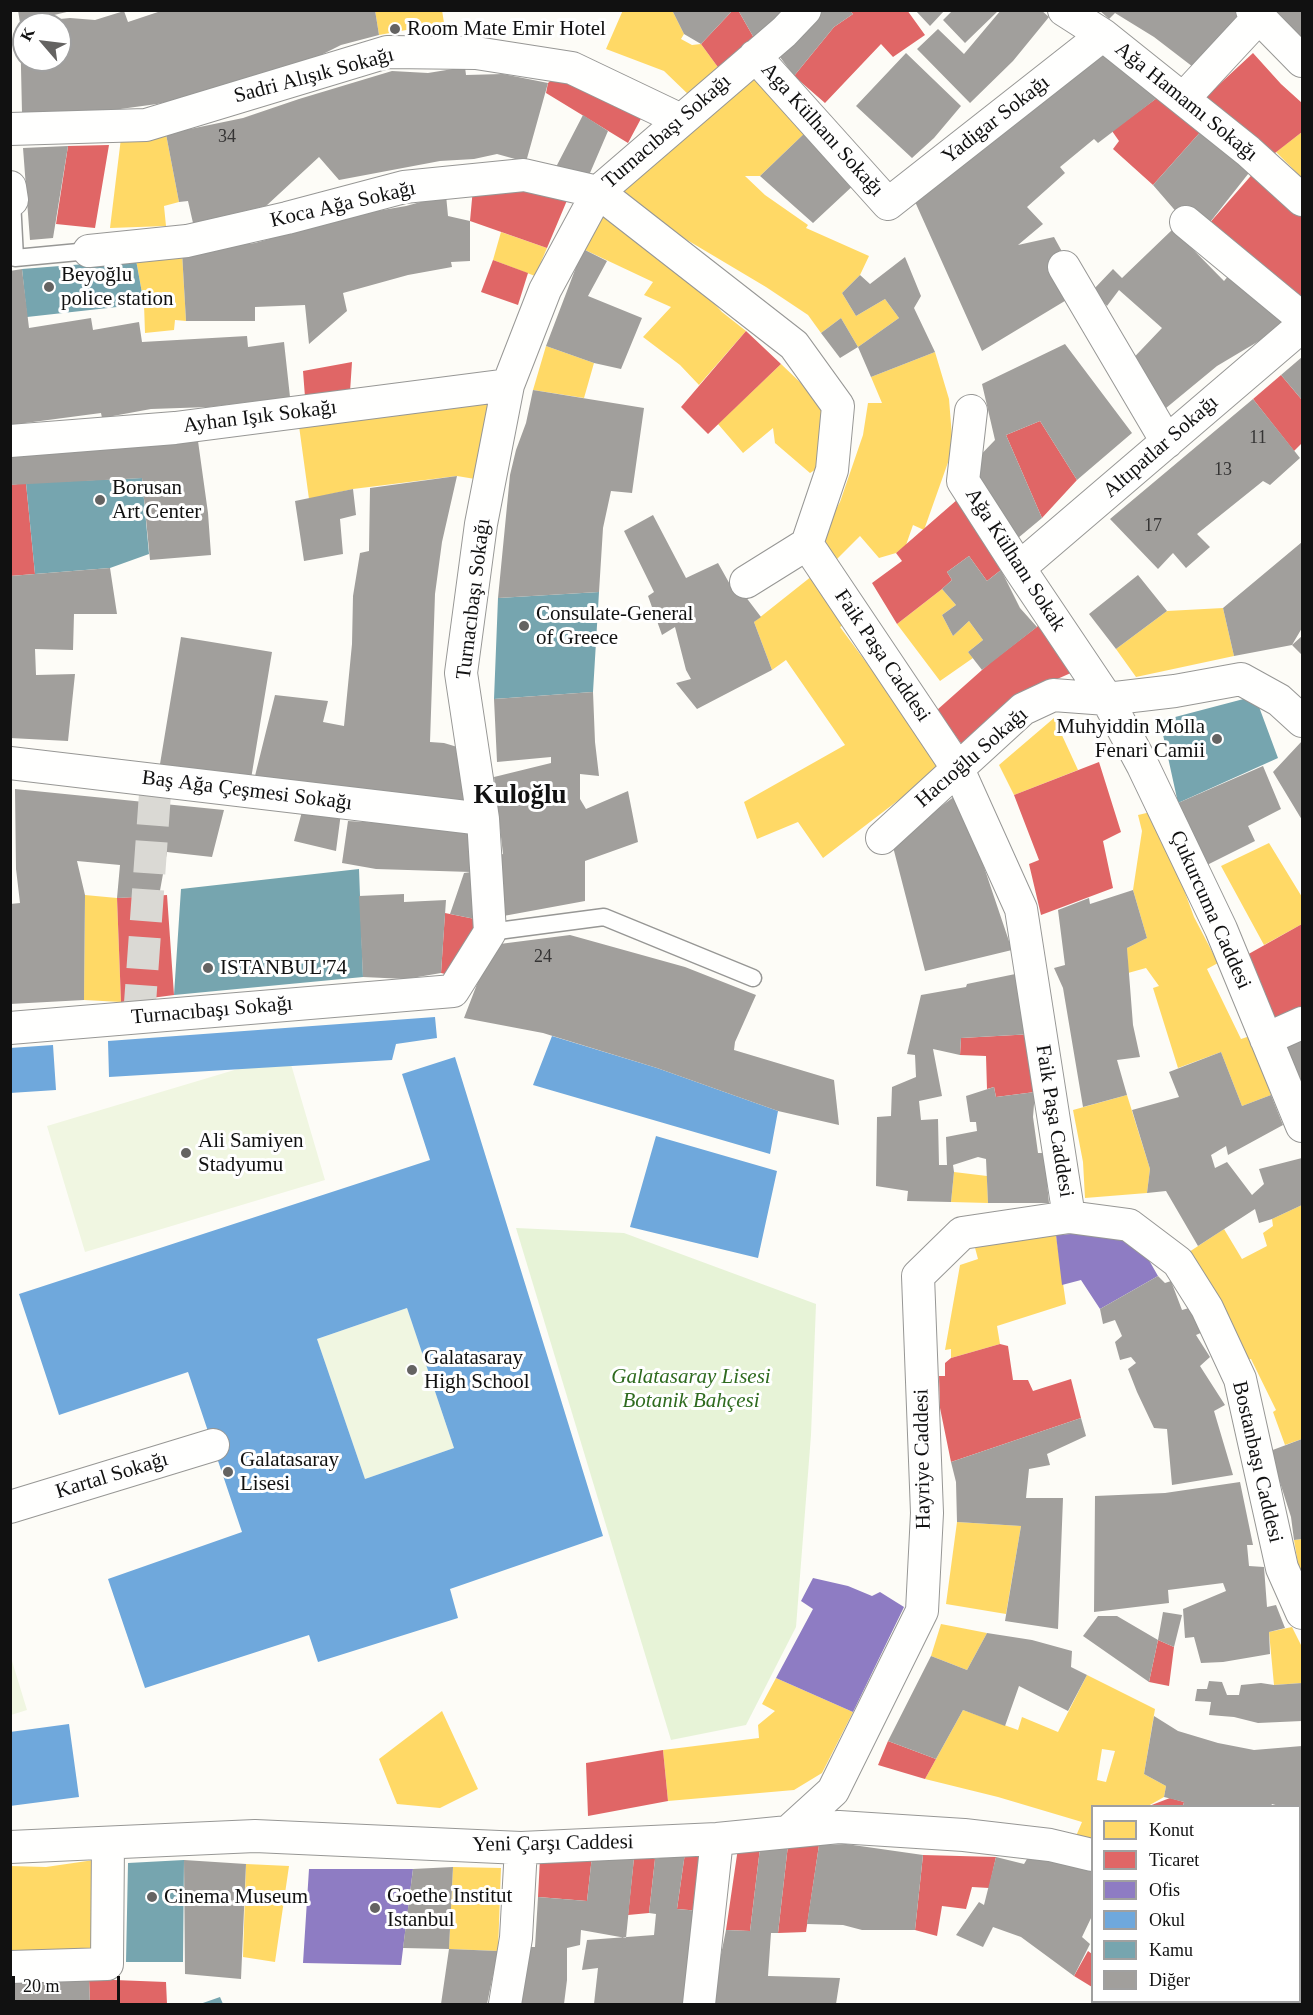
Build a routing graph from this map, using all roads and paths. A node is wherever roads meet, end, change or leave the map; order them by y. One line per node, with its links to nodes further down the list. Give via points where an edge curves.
1 (805, 10): 5 (street, Turnacıbaşı Sokağı)
2 (1064, 10): 4 (street, Ağa Hamamı Sokağı)
3 (1256, 14): 6 (street); 7 (street)
4 (1103, 35): 7 (street, Ağa Hamamı Sokağı); 13 (street, Yadigar Sokağı)
5 (755, 56): 8 (street, Turnacıbaşı Sokağı); 13 (street, Aga Külhanı Sokağı)
6 (1302, 61)
7 (1183, 99): 12 (street, Ağa Hamamı Sokağı)
8 (681, 120): 9 (street, Sadri Alışık Sokağı, via 572,68 476,53 387,52 146,125); 10 (street, Turnacıbaşı Sokağı)
9 (10, 129)
10 (598, 192): 15 (street, Koca Ağa Sokağı, via 524,175 404,187 187,241); 19 (street, Turnacıbaşı Sokağı, via 545,290); 23 (street, via 794,345 838,406 832,470)
11 (11, 193): 15 (lane, via 15,258)
12 (1302, 200)
13 (888, 204)
14 (1186, 222): 17 (street)
15 (88, 251)
16 (1064, 267): 22 (street)
17 (1302, 318)
18 (1302, 326): 22 (street, Altıpatlar Sokağı)
19 (508, 385): 21 (street, Ayhan Işık Sokağı, via 175,428); 30 (street, Turnacıbaşı Sokağı, via 481,524 461,673)
20 (971, 411): 24 (street, Ağa Külhanı Sokak, via 963,481)
21 (10, 441)
22 (1167, 442): 24 (street, Altıpatlar Sokağı)
23 (807, 544): 25 (street); 29 (street, Faik Paşa Caddesi)
24 (1019, 568): 26 (street, Ağa Külhanı Sokak)
25 (746, 582)
26 (1107, 699): 27 (street, Hacıoğlu Sokağı, via 1241,679 1279,700); 29 (street, Hacıoğlu Sokağı, via 1053,695 1023,709); 36 (street, Çukurcuma Caddesi, via 1221,929)
27 (1302, 721)
28 (10, 763): 30 (street, Baş Ağa Çeşmesi Sokağı)
29 (958, 769): 31 (street, Hacıoğlu Sokağı); 38 (street, Faik Paşa Caddesi, via 1021,909)
30 (483, 819): 32 (street, Turnacıbaşı Sokağı)
31 (882, 838)
32 (490, 932): 33 (lane, via 603,917); 35 (street, Turnacıbaşı Sokağı, via 453,991)
33 (753, 978)
34 (1302, 1023): 36 (street)
35 (10, 1028)
36 (1266, 1039): 37 (street, Çukurcuma Caddesi)
37 (1302, 1126)
38 (1070, 1217): 41 (street, Bostanbaşı Caddesi, via 1129,1225 1178,1262 1207,1308 1240,1378 1282,1568); 42 (street, Hayriye Caddesi, via 962,1233 918,1276 927,1513 922,1611)
39 (213, 1445): 40 (street, Kartal Sokağı)
40 (10, 1507)
41 (1302, 1613)
42 (833, 1791): 43 (street); 44 (street, Hayriye Caddesi)
43 (839, 1827): 44 (street, Yeni Çarşı Caddesi); 49 (street, Yeni Çarşı Caddesi, via 964,1835 1050,1845)
44 (789, 1831): 45 (street, Yeni Çarşı Caddesi)
45 (717, 1839): 48 (street, Yeni Çarşı Caddesi); 52 (street)
46 (108, 1843): 47 (street, Yeni Çarşı Caddesi); 48 (street, Yeni Çarşı Caddesi, via 255,1836); 50 (street, via 107,1964)
47 (10, 1847)
48 (522, 1848): 51 (street, via 516,1938)
49 (1091, 1855)
50 (10, 1967)
51 (505, 2004)
52 (699, 2004)

